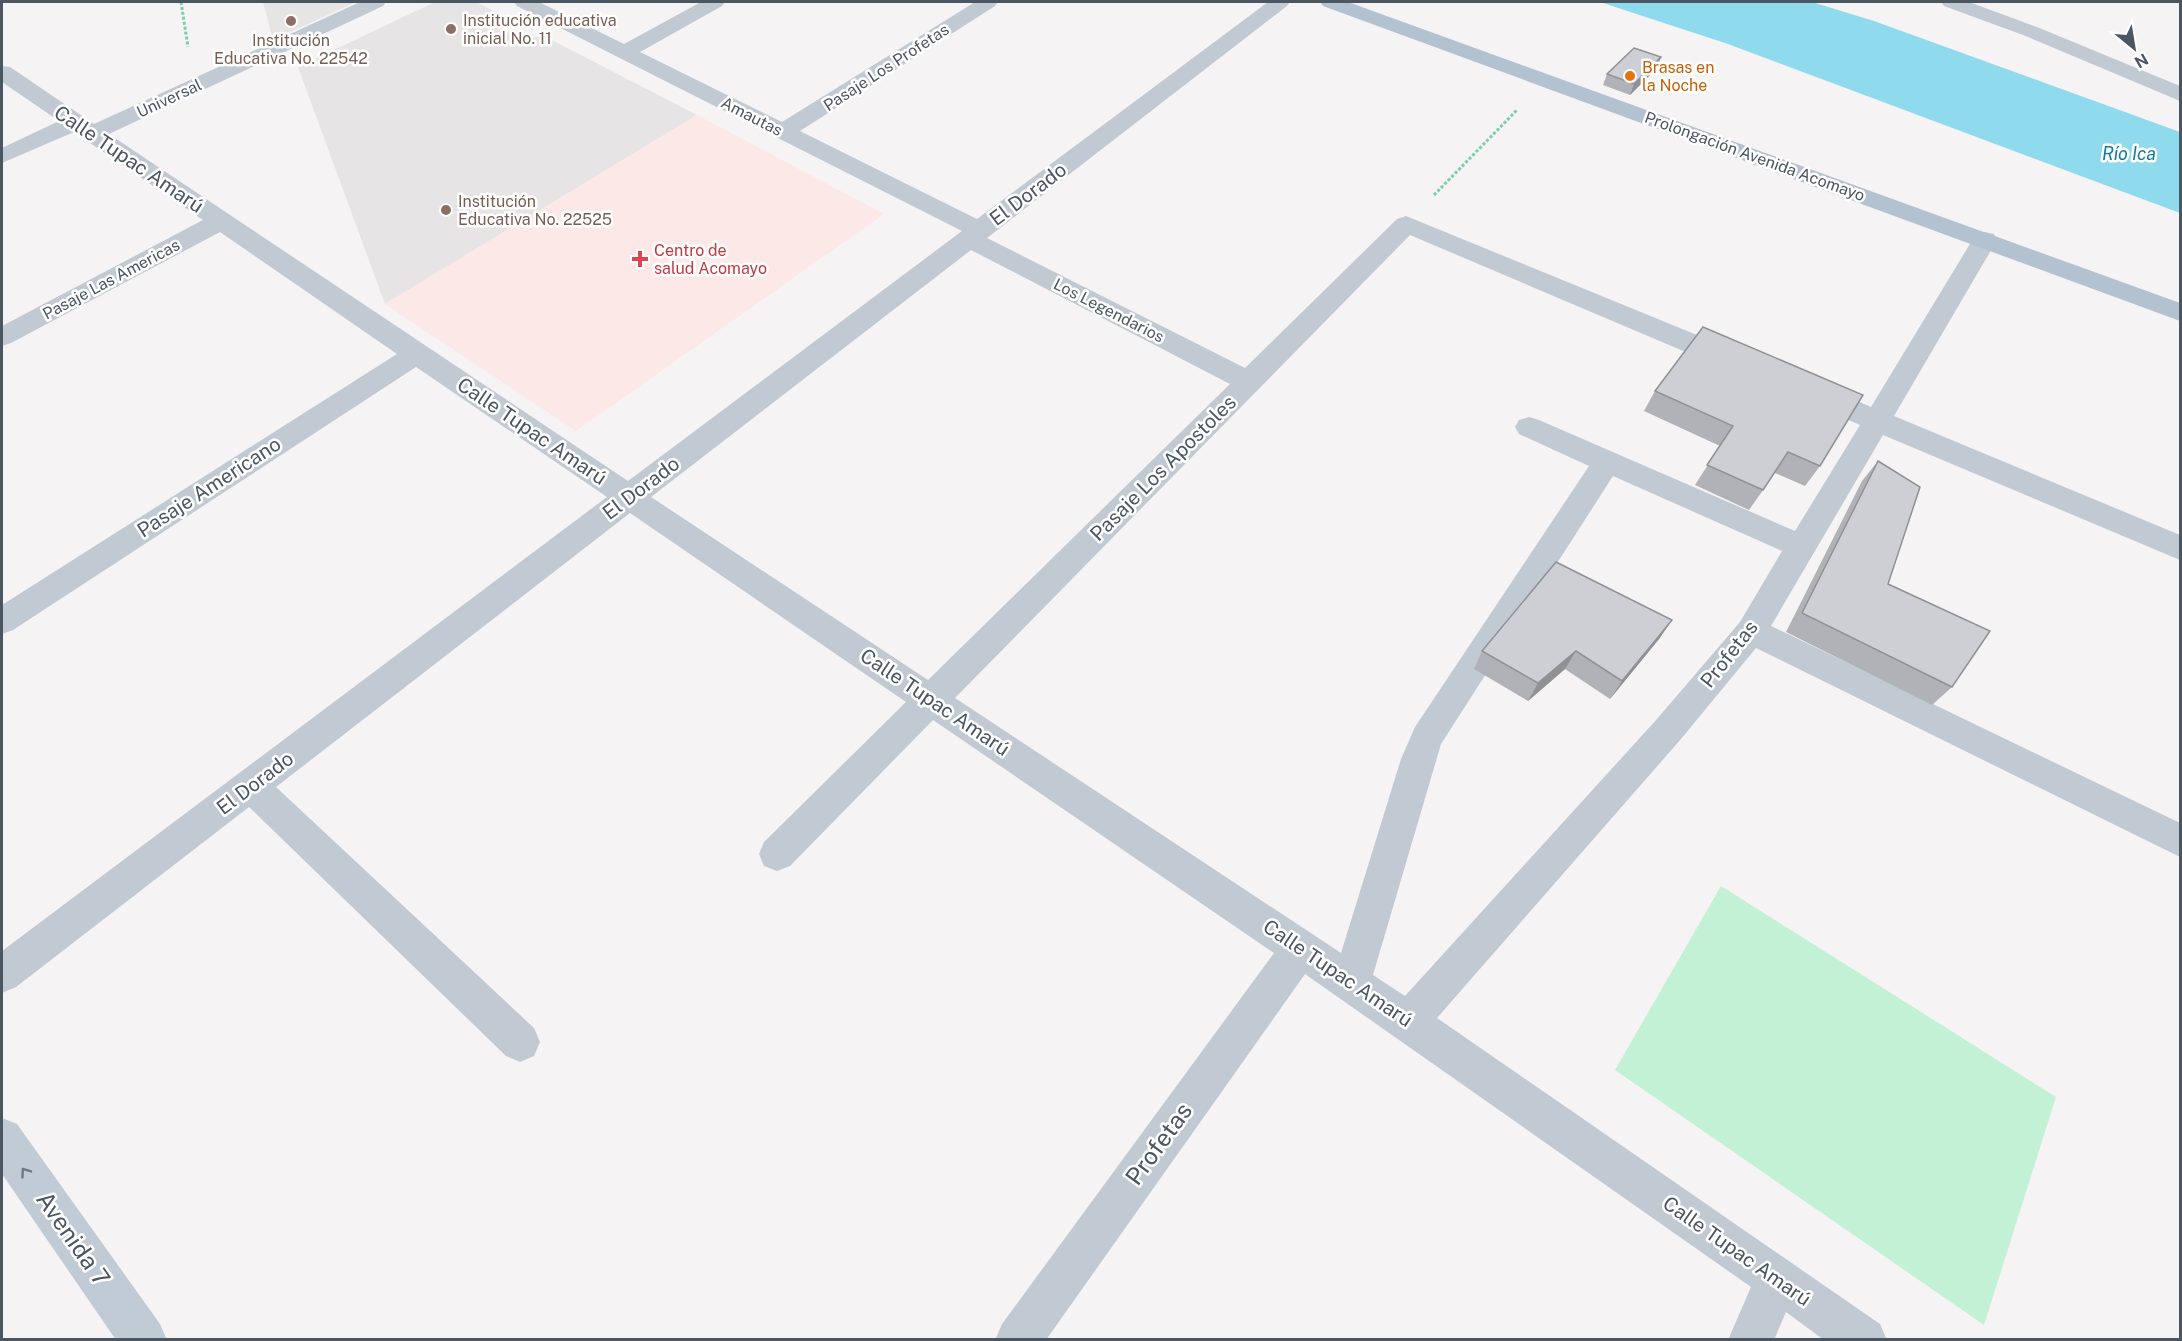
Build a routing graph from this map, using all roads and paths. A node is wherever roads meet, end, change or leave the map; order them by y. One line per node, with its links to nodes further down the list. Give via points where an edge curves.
1 (181, 2): 12 (path)
2 (376, 2): 12 (street, Universal)
3 (524, 2): 9 (street, Amautas)
4 (715, 2): 9 (street)
5 (988, 2): 15 (street, Pasaje Los Profetas)
6 (1280, 2): 19 (street, El Dorado)
7 (1330, 2): 11 (main road, Prolongación Avenida Acomayo)
8 (1951, 2): 13 (street)
9 (624, 52): 15 (street, Amautas)
10 (2, 72): 14 (street, Calle Tupac Amarú)
11 (1547, 80): 18 (path); 20 (main road, Prolongación Avenida Acomayo)
12 (193, 87): 14 (street, Universal)
13 (2181, 94)
14 (83, 128): 16 (street, Universal); 17 (street, Calle Tupac Amarú)
15 (783, 132): 19 (street, Amautas)
16 (2, 156)
17 (221, 220): 22 (street, Pasaje Las Americas); 23 (street, Calle Tupac Amarú)
18 (1406, 224): 24 (street); 25 (street, Pasaje Los Apostoles)
19 (974, 234): 25 (street, Los Legendarios); 30 (street, El Dorado)
20 (1985, 240): 21 (main road, Prolongación Avenida Acomayo); 27 (street, Profetas)
21 (2181, 312)
22 (2, 337)
23 (416, 354): 30 (street, Calle Tupac Amarú); 33 (street, Pasaje Americano)
24 (1757, 371)
25 (1249, 382): 35 (street, Pasaje Los Apostoles)
26 (1790, 385): 27 (street)
27 (1878, 421): 31 (street, Profetas); 32 (street)
28 (1529, 427): 29 (street)
29 (1607, 462): 31 (street); 41 (street, via 1427,737)
30 (629, 497): 35 (street, Calle Tupac Amarú); 36 (street, El Dorado)
31 (1802, 547): 34 (street, Profetas)
32 (2181, 548)
33 (2, 621)
34 (1750, 631): 37 (street); 42 (street, Profetas, via 1669,729)
35 (932, 700): 38 (street, Pasaje Los Apostoles); 39 (street, Calle Tupac Amarú)
36 (251, 786): 40 (street, El Dorado); 43 (street)
37 (2181, 841)
38 (777, 854)
39 (1301, 948): 41 (street, Calle Tupac Amarú); 47 (street, Profetas)
40 (2, 974)
41 (1351, 982): 42 (street, Calle Tupac Amarú)
42 (1408, 1021): 45 (street, Calle Tupac Amarú)
43 (520, 1042)
44 (2, 1139): 46 (street, Avenida 7, one-way to 44)
45 (1777, 1279): 48 (street); 49 (street, Calle Tupac Amarú)
46 (144, 1340)
47 (1018, 1340)
48 (1751, 1340)
49 (1864, 1340)

